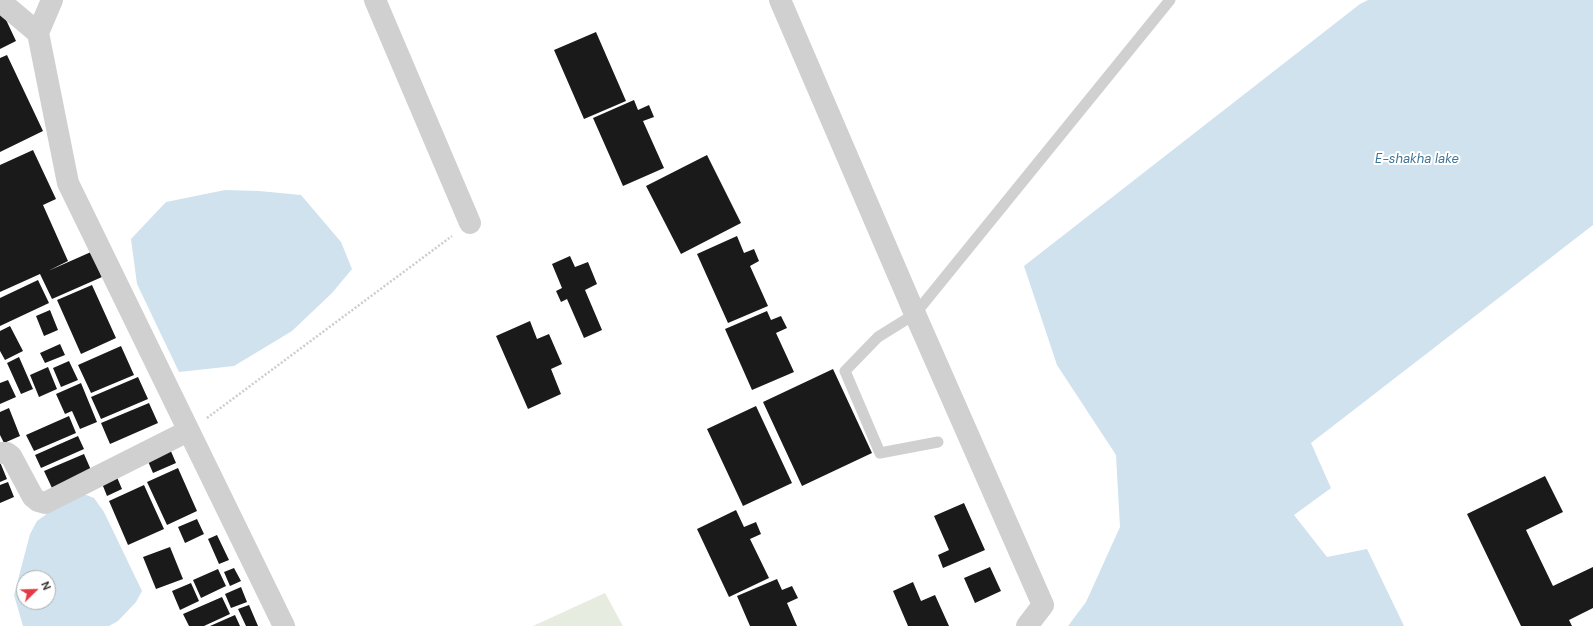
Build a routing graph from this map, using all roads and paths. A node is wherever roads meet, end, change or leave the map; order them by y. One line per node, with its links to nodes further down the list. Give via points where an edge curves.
1 (52, 0): 6 (street)
2 (375, 0): 7 (street)
3 (780, 0): 8 (street)
4 (1170, 0): 8 (lane)
5 (0, 1): 6 (street)
6 (38, 33): 9 (street, via 68,183)
7 (470, 223): 9 (path)
8 (915, 314): 10 (lane, via 878,337 845,371 880,453); 13 (street, via 1043,605)
9 (188, 431): 11 (street, via 45,503 33,496 11,456); 12 (street)
10 (938, 442)
11 (0, 453)
12 (284, 626)
13 (1028, 626)

